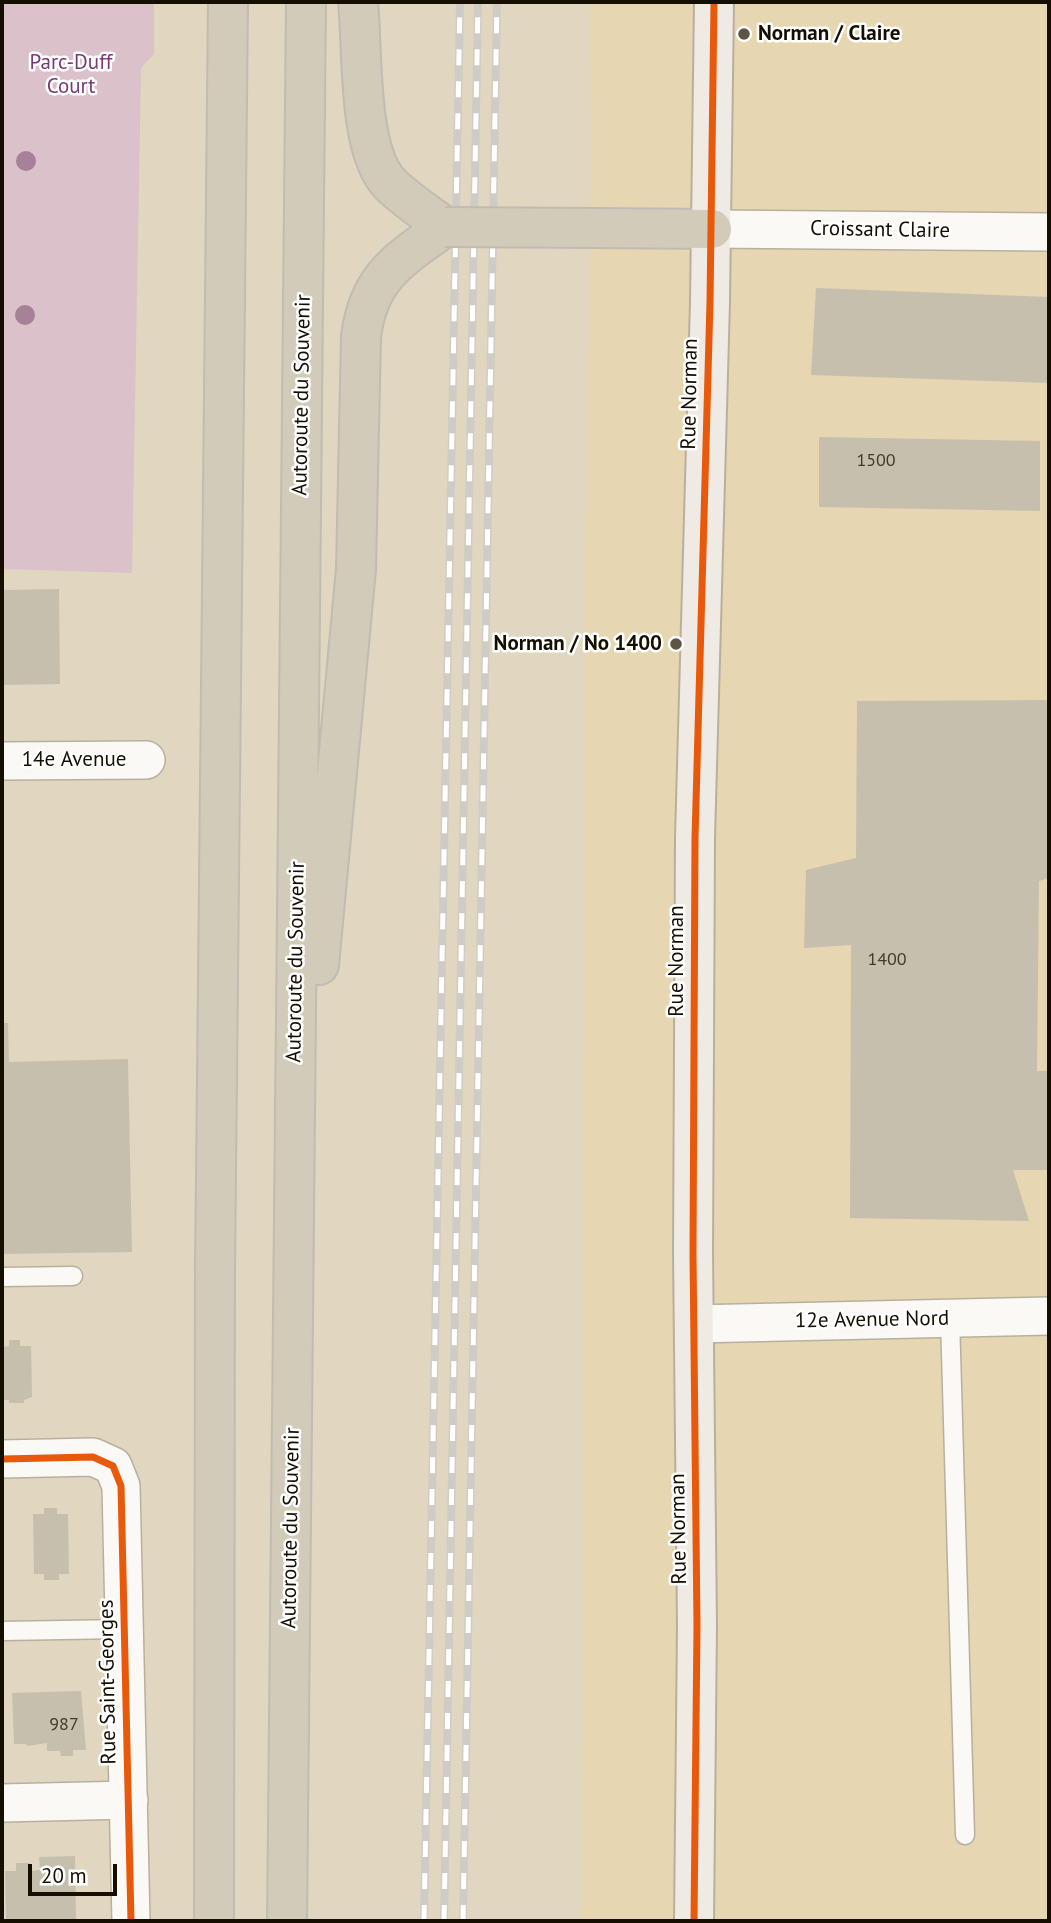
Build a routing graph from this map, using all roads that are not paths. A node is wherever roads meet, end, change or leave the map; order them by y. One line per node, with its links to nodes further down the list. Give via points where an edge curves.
1 (228, 2): 23 (highway, via 215,1270)
2 (306, 2): 10 (highway, Autoroute du Souvenir)
3 (358, 2): 5 (highway, via 364,100 375,158 390,184)
4 (715, 2): 6 (street, Rue Norman)
5 (436, 227): 6 (highway, bridge); 10 (highway, via 379,281 364,314 356,569)
6 (712, 229): 7 (street, Croissant Claire); 15 (street, Rue Norman, via 695,838)
7 (1049, 232)
8 (146, 760): 9 (street, 14e Avenue)
9 (2, 761)
10 (294, 1242): 24 (highway, Autoroute du Souvenir)
11 (73, 1276): 12 (lane)
12 (2, 1277)
13 (1049, 1316): 14 (street, 12e Avenue Nord)
14 (950, 1318): 15 (street, 12e Avenue Nord); 21 (lane)
15 (694, 1324): 25 (street, Rue Norman)
16 (2, 1459): 17 (street, Rue Saint-Georges, via 93,1457 113,1466 121,1486)
17 (124, 1629): 18 (lane); 19 (street, Rue Saint-Georges)
18 (2, 1631)
19 (129, 1800): 20 (street); 22 (street, Rue Saint-Georges)
20 (2, 1803)
21 (965, 1835)
22 (131, 1921)
23 (214, 1921)
24 (287, 1921)
25 (694, 1921)

